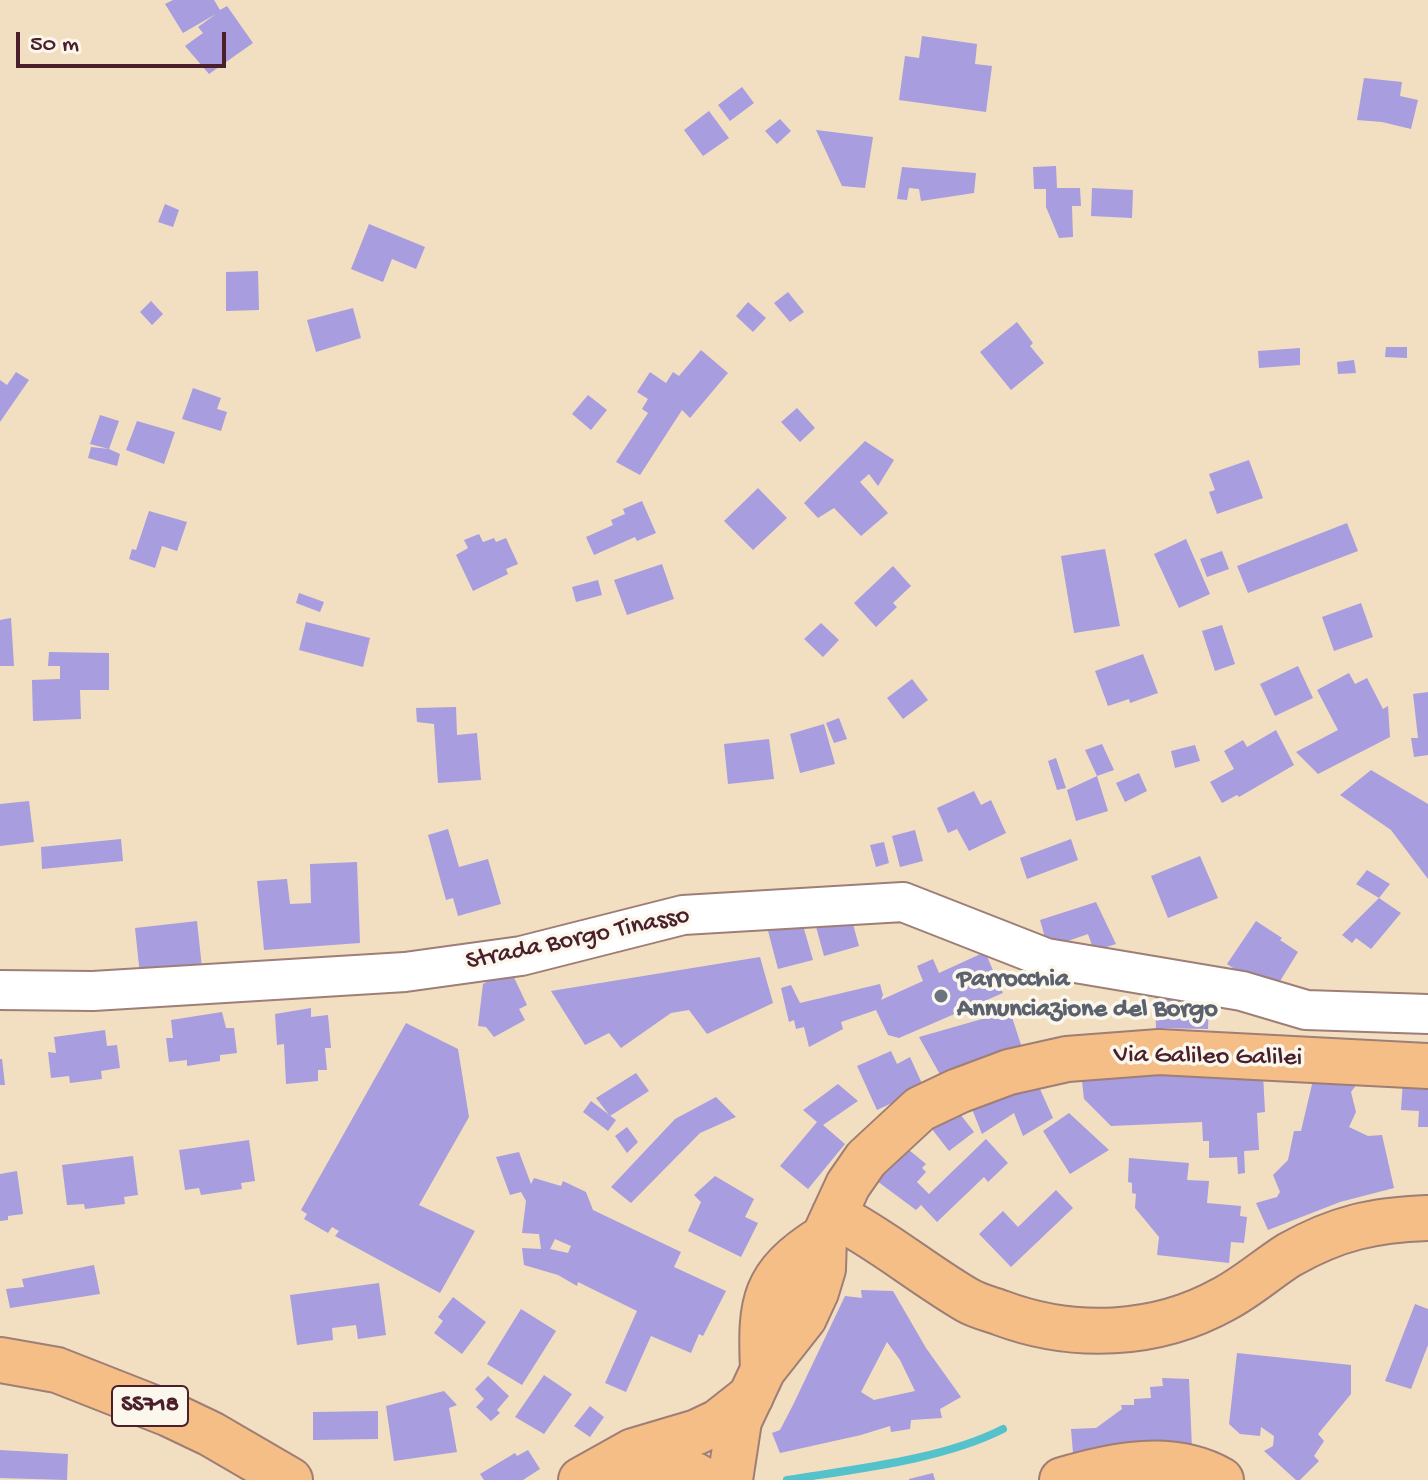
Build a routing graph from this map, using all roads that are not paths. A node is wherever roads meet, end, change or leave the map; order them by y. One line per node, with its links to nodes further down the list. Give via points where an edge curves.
1 (0, 990): 2 (street, Strada Borgo Tinasso, via 93,991 405,972 521,956 683,915 903,902 1046,958 1242,991 1306,1010)
2 (1428, 1014)
3 (1428, 1066): 5 (main road, Via Galileo Galilei, via 1159,1052 1067,1059 1009,1072 920,1109 866,1159)
4 (1428, 1218): 5 (main road, via 1358,1224 1300,1250 1223,1300 1186,1315 1152,1326 1084,1332 1024,1322 969,1302 858,1228)
5 (819, 1244): 7 (main road, Via Galileo Galilei, via 816,1292 804,1318 766,1356 718,1422)
6 (0, 1360): 9 (main road, SS718, via 57,1370 169,1414)
7 (716, 1465): 8 (main road, via 686,1471 649,1466)
8 (583, 1478)
9 (290, 1480)
10 (1062, 1480): 11 (main road, via 1112,1467 1164,1463)
11 (1221, 1480)

